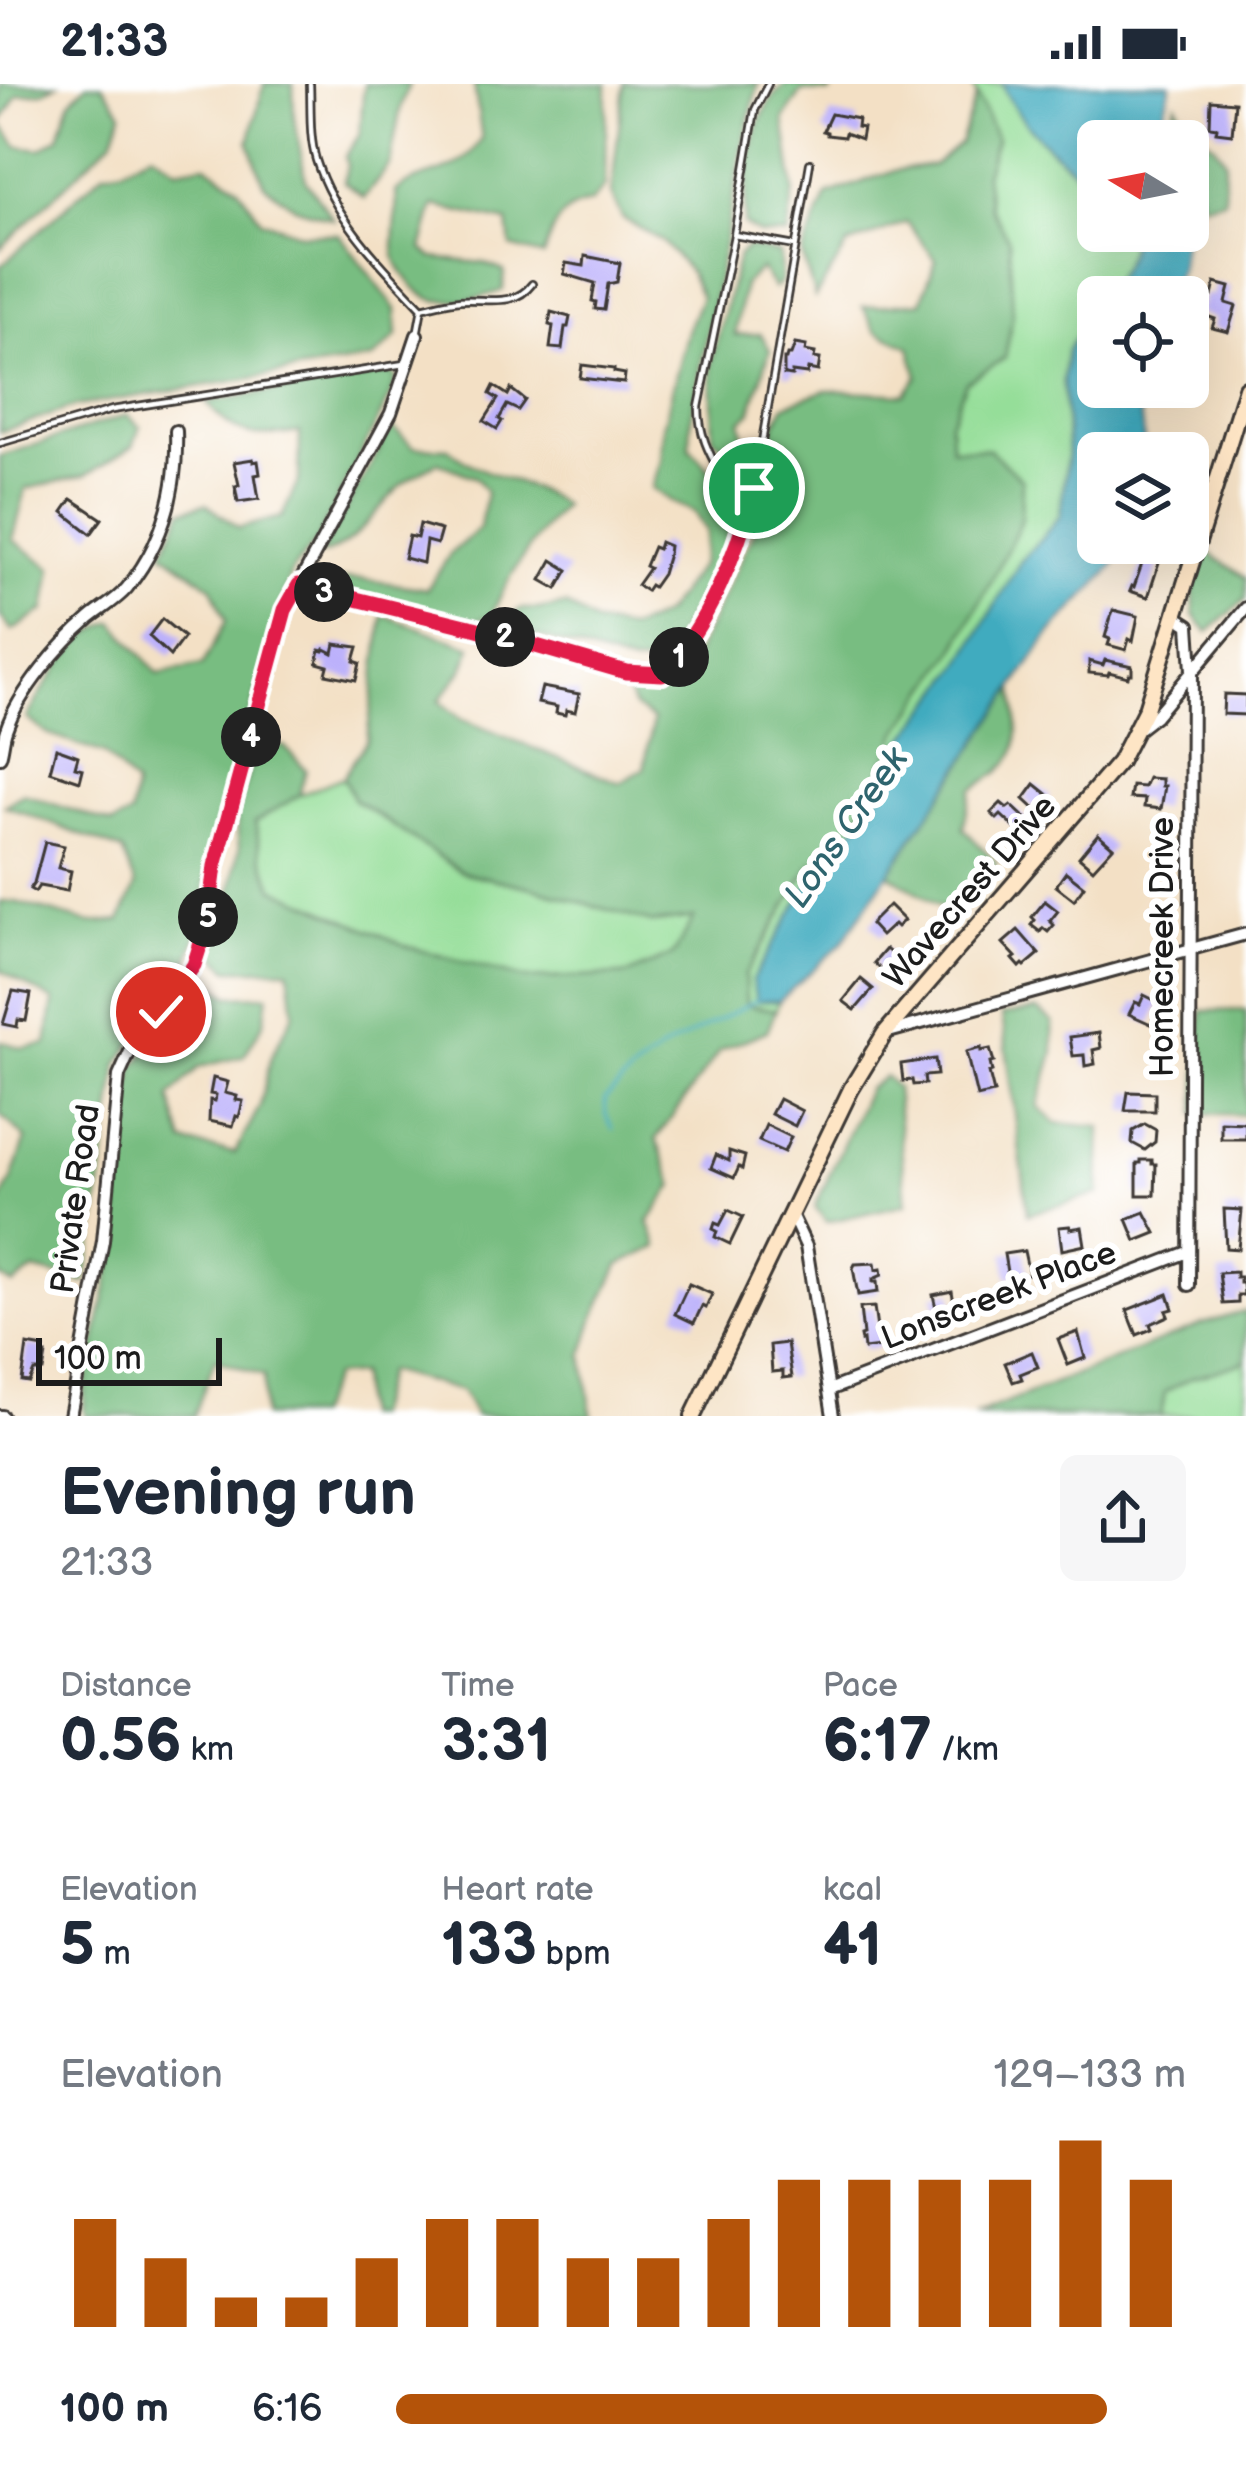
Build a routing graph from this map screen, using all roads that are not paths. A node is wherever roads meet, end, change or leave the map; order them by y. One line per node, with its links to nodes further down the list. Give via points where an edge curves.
1 (310, 84): 7 (lane, via 315,158 325,182 391,278)
2 (767, 84): 4 (lane, via 754,110)
3 (811, 163): 5 (lane)
4 (734, 236): 5 (lane); 13 (lane, via 699,428 738,508)
5 (795, 246): 13 (lane)
6 (532, 284): 7 (lane, via 515,299)
7 (422, 308): 8 (lane)
8 (417, 334): 9 (street, Private Road)
9 (409, 363): 12 (lane, via 112,410); 14 (street, Private Road, via 392,413)
10 (1246, 388): 16 (street, Wavecrest Drive)
11 (176, 431): 19 (street, via 171,500 155,546 122,593 45,666 7,728)
12 (0, 443)
13 (741, 537): 14 (lane, via 680,656 662,674 626,672)
14 (299, 585): 27 (street, Private Road, via 236,785 194,965 119,1076 103,1241)
15 (1246, 608): 17 (street)
16 (1174, 616): 17 (street, Homecreek Drive, via 1189,625); 18 (street, Wavecrest Drive)
17 (1192, 670): 18 (street); 21 (street, Homecreek Drive)
18 (1135, 732): 22 (street, Wavecrest Drive, via 1119,762)
19 (0, 757)
20 (1246, 934): 21 (street)
21 (1189, 950): 22 (street); 24 (street, Homecreek Drive)
22 (885, 1033): 23 (street, Wavecrest Drive)
23 (791, 1214): 26 (street, via 806,1246); 28 (street, Wavecrest Drive)
24 (1188, 1252): 25 (street, Homecreek Drive); 26 (street, Lonscreek Place)
25 (1189, 1286)
26 (829, 1390): 29 (street)
27 (70, 1416)
28 (693, 1416)
29 (833, 1416)

